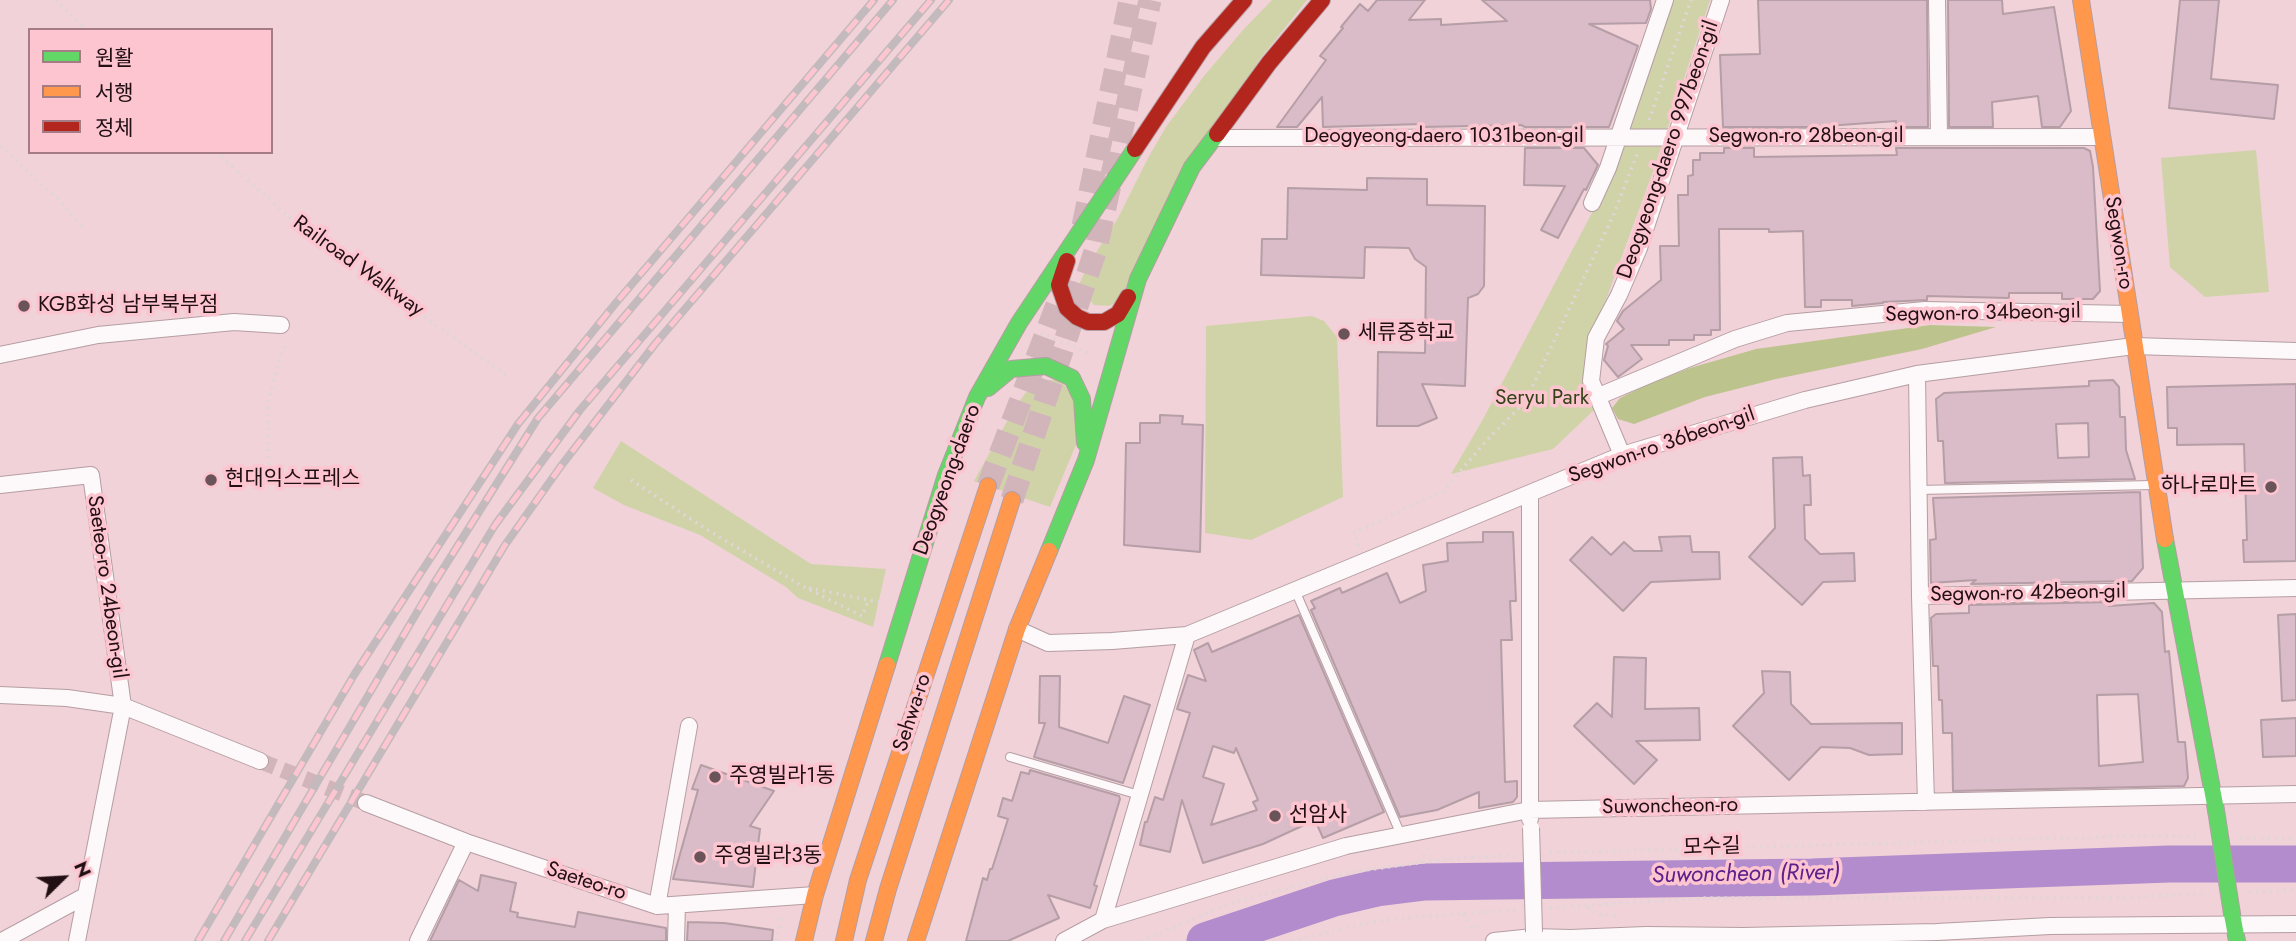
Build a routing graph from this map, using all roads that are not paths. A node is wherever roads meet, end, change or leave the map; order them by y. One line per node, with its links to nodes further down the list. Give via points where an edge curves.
1 (1244, 0): 13 (main road, Deogyeong-daero, via 1203,47)
2 (1322, 0): 11 (main road)
3 (1665, 0): 7 (street)
4 (1721, 0): 8 (street, Deogyeong-daero 997beon-gil)
5 (2081, 0): 10 (main road, Segwon-ro)
6 (1937, 4): 9 (street)
7 (1619, 136): 8 (street, Deogyeong-daero 1031beon-gil); 11 (street, Deogyeong-daero 1031beon-gil); 12 (street)
8 (1674, 137): 9 (street, Segwon-ro 28beon-gil); 21 (street, Deogyeong-daero 997beon-gil, via 1639,248 1596,338 1591,381)
9 (1939, 137): 10 (street, Segwon-ro 28beon-gil)
10 (2101, 137): 15 (main road, Segwon-ro)
11 (1214, 138): 14 (main road, via 1192,167)
12 (1592, 203)
13 (1073, 241): 14 (main road, via 1059,285 1067,308 1077,317 1104,322 1118,314); 22 (main road, Deogyeong-daero)
14 (1138, 279): 24 (main road)
15 (2129, 314): 17 (main road, Segwon-ro); 21 (street, Segwon-ro 34beon-gil, via 1925,310 1787,324 1735,338)
16 (281, 325): 19 (street, via 234,322 111,333)
17 (2134, 346): 18 (street, Segwon-ro 36beon-gil); 20 (street, Segwon-ro 36beon-gil); 26 (main road, Segwon-ro)
18 (2296, 351)
19 (0, 355)
20 (1917, 374): 23 (street, Segwon-ro 36beon-gil, via 1805,400); 28 (street)
21 (1599, 396): 23 (street, Deogyeong-daero 997beon-gil)
22 (977, 397): 24 (main road, via 1011,369 1046,366 1072,378 1082,399); 50 (main road, Deogyeong-daero, via 946,475)
23 (1622, 455): 29 (street, Segwon-ro 36beon-gil)
24 (1086, 460): 35 (main road)
25 (0, 485): 38 (street, Saeteo-ro 24beon-gil, via 91,475)
26 (2156, 485): 28 (lane); 33 (main road, Segwon-ro)
27 (988, 486): 64 (main road, Sehwa-ro, via 858,880)
28 (1918, 490): 34 (street)
29 (1530, 493): 32 (street, Segwon-ro 36beon-gil); 47 (street)
30 (1012, 500): 65 (main road, Sehwa-ro)
31 (2296, 589): 33 (street, Segwon-ro 42beon-gil)
32 (1295, 590): 36 (street, Segwon-ro 36beon-gil); 48 (lane)
33 (2173, 590): 34 (street, Segwon-ro 42beon-gil); 46 (main road, Segwon-ro)
34 (1920, 596): 44 (street, Segwon-ro 42beon-gil)
35 (1017, 629): 36 (street, Segwon-ro 36beon-gil, via 1048,643); 66 (main road)
36 (1187, 635): 43 (street)
37 (0, 695): 38 (street)
38 (123, 706): 41 (street); 51 (street)
39 (689, 726): 53 (street)
40 (1010, 757): 43 (lane)
41 (260, 761)
42 (2296, 794): 46 (street, Suwoncheon-ro)
43 (1139, 795): 54 (street)
44 (1926, 802): 46 (street, Suwoncheon-ro); 47 (street, Suwoncheon-ro)
45 (366, 803): 49 (street, Saeteo-ro)
46 (2215, 803): 56 (main road, Segwon-ro, bridge)
47 (1529, 810): 48 (street, Suwoncheon-ro); 57 (street, bridge)
48 (1401, 835): 54 (street, Suwoncheon-ro, via 1346,846)
49 (466, 842): 53 (street, Saeteo-ro); 61 (street)
50 (815, 895): 52 (street, Saeteo-ro); 63 (main road, Deogyeong-daero)
51 (85, 896): 59 (street); 60 (street)
52 (677, 905): 53 (street, Saeteo-ro); 62 (street)
53 (657, 906)
54 (1103, 920): 67 (street, Suwoncheon-ro)
55 (2296, 924): 56 (street)
56 (2234, 927): 58 (street, via 2050,926)
57 (1534, 937): 58 (street); 68 (street)
58 (1937, 937)
59 (2, 941)
60 (77, 941)
61 (418, 941)
62 (676, 941)
63 (804, 941)
64 (844, 941)
65 (874, 941)
66 (916, 941)
67 (1064, 941)
68 (1494, 941)

